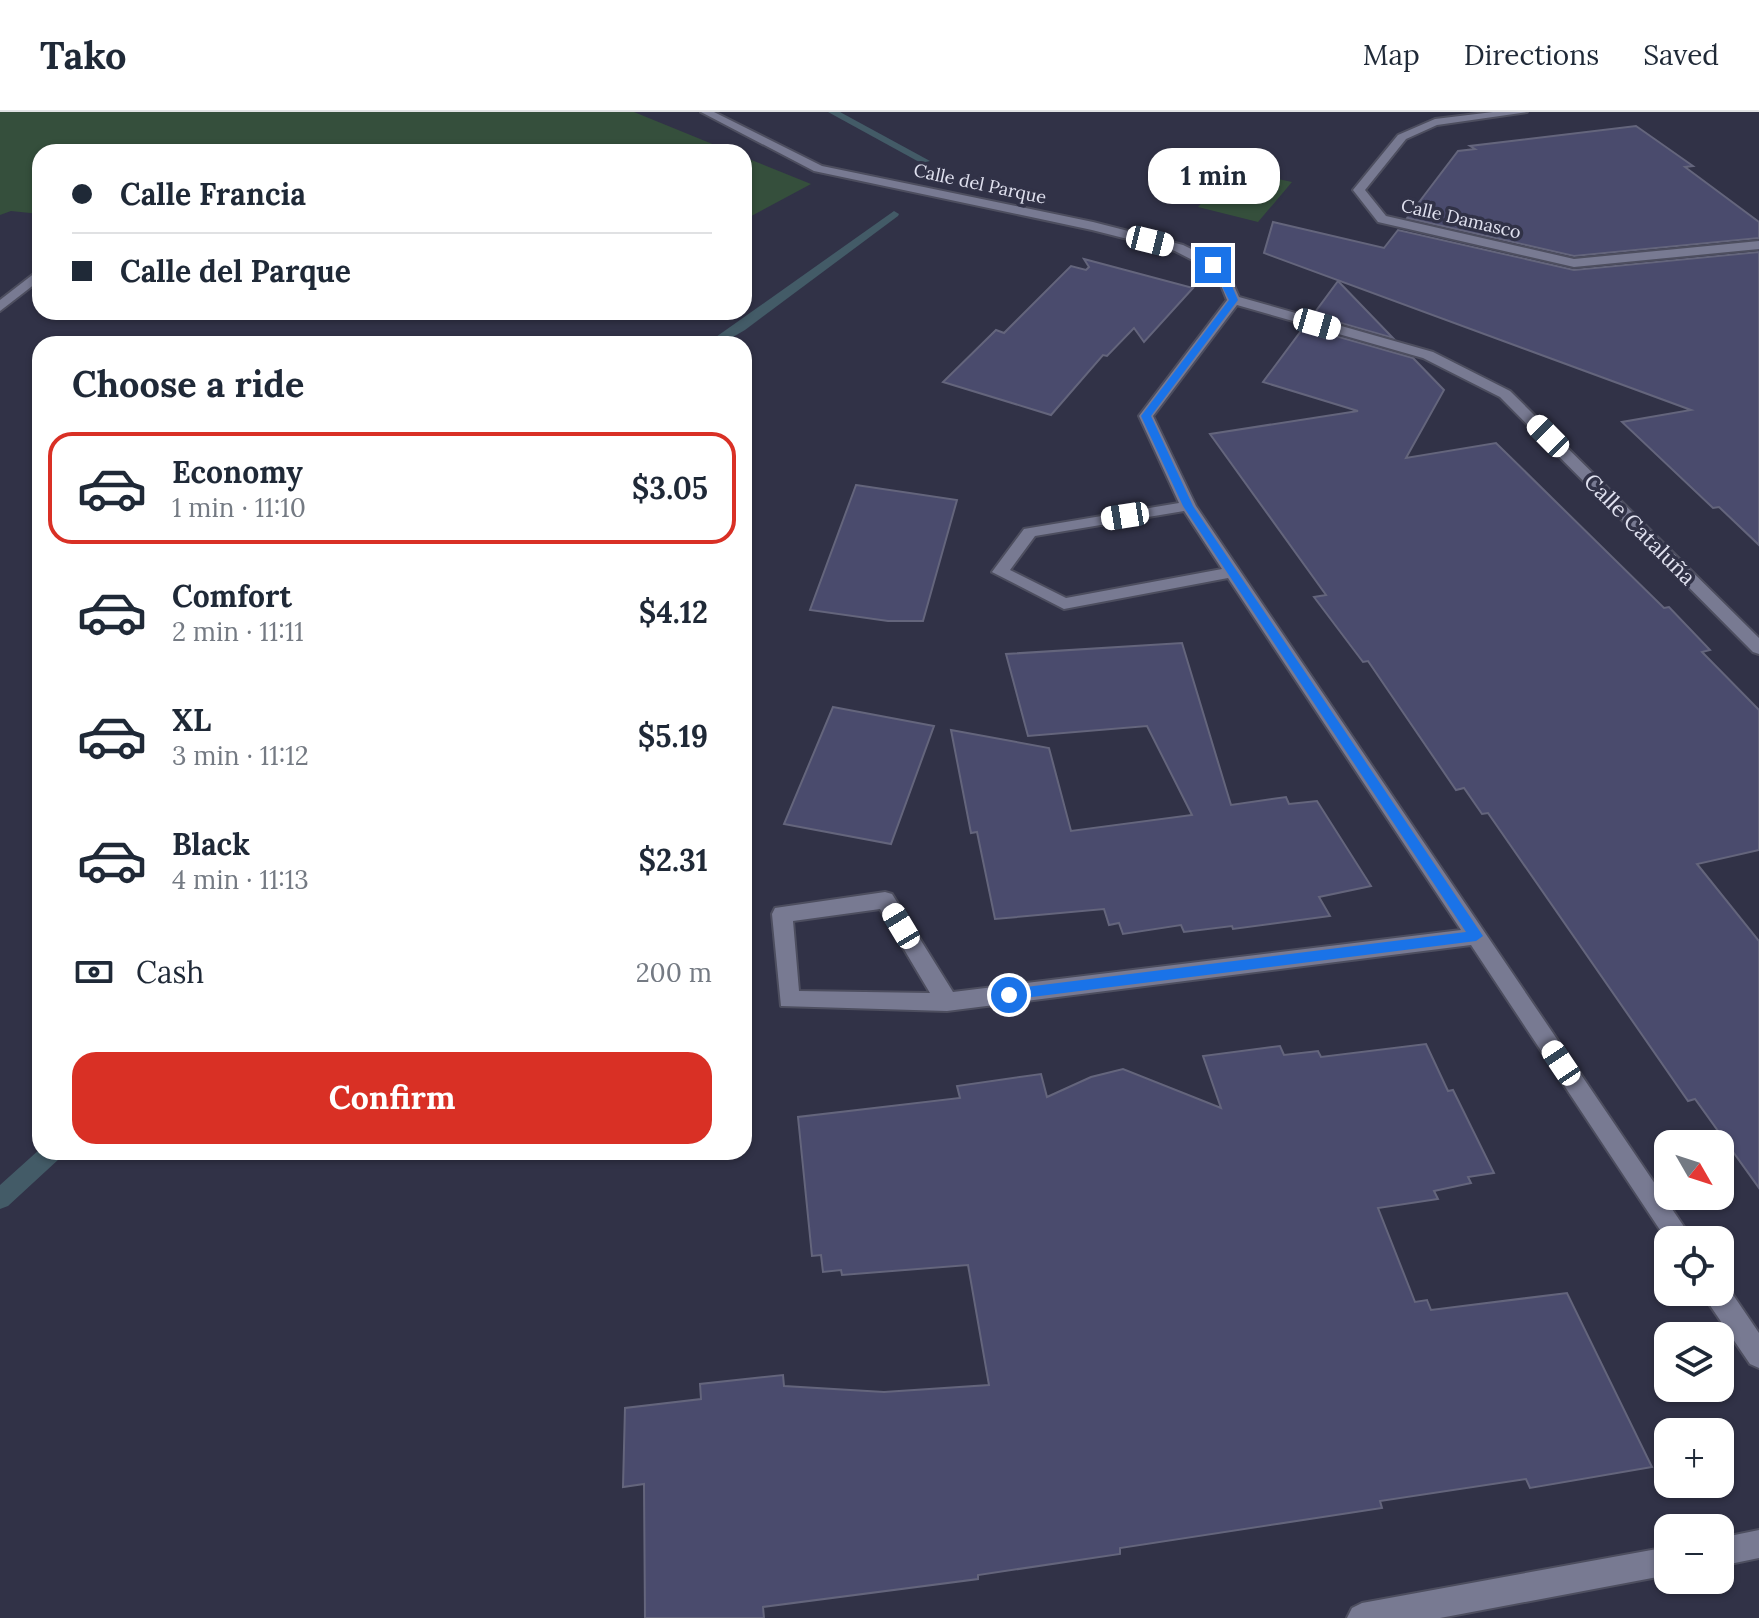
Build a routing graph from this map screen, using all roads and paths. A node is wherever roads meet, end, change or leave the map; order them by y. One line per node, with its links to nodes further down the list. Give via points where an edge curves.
1 (706, 112): 5 (street, Calle del Parque, via 818,169 1179,248 1213,265)
2 (1522, 112): 3 (street, Calle Damasco, via 1435,122 1402,137 1359,190 1382,219 1574,263)
3 (1758, 246)
4 (32, 280): 6 (street)
5 (1234, 300): 7 (street, via 1146,416); 9 (street, Calle Cataluña, via 1428,355 1505,394)
6 (0, 307)
7 (1188, 506): 8 (street); 8 (street, via 1030,532 1000,572 1064,604)
8 (1233, 572): 10 (street)
9 (1759, 648)
10 (1476, 936): 11 (street); 12 (street)
11 (947, 1002): 11 (street, via 789,1000 782,914 885,900)
12 (1672, 1226)
13 (1726, 1306): 14 (street)
14 (1759, 1355)
15 (1759, 1544): 16 (street)
16 (1734, 1549)
17 (1654, 1564): 18 (street)
18 (1362, 1618)

